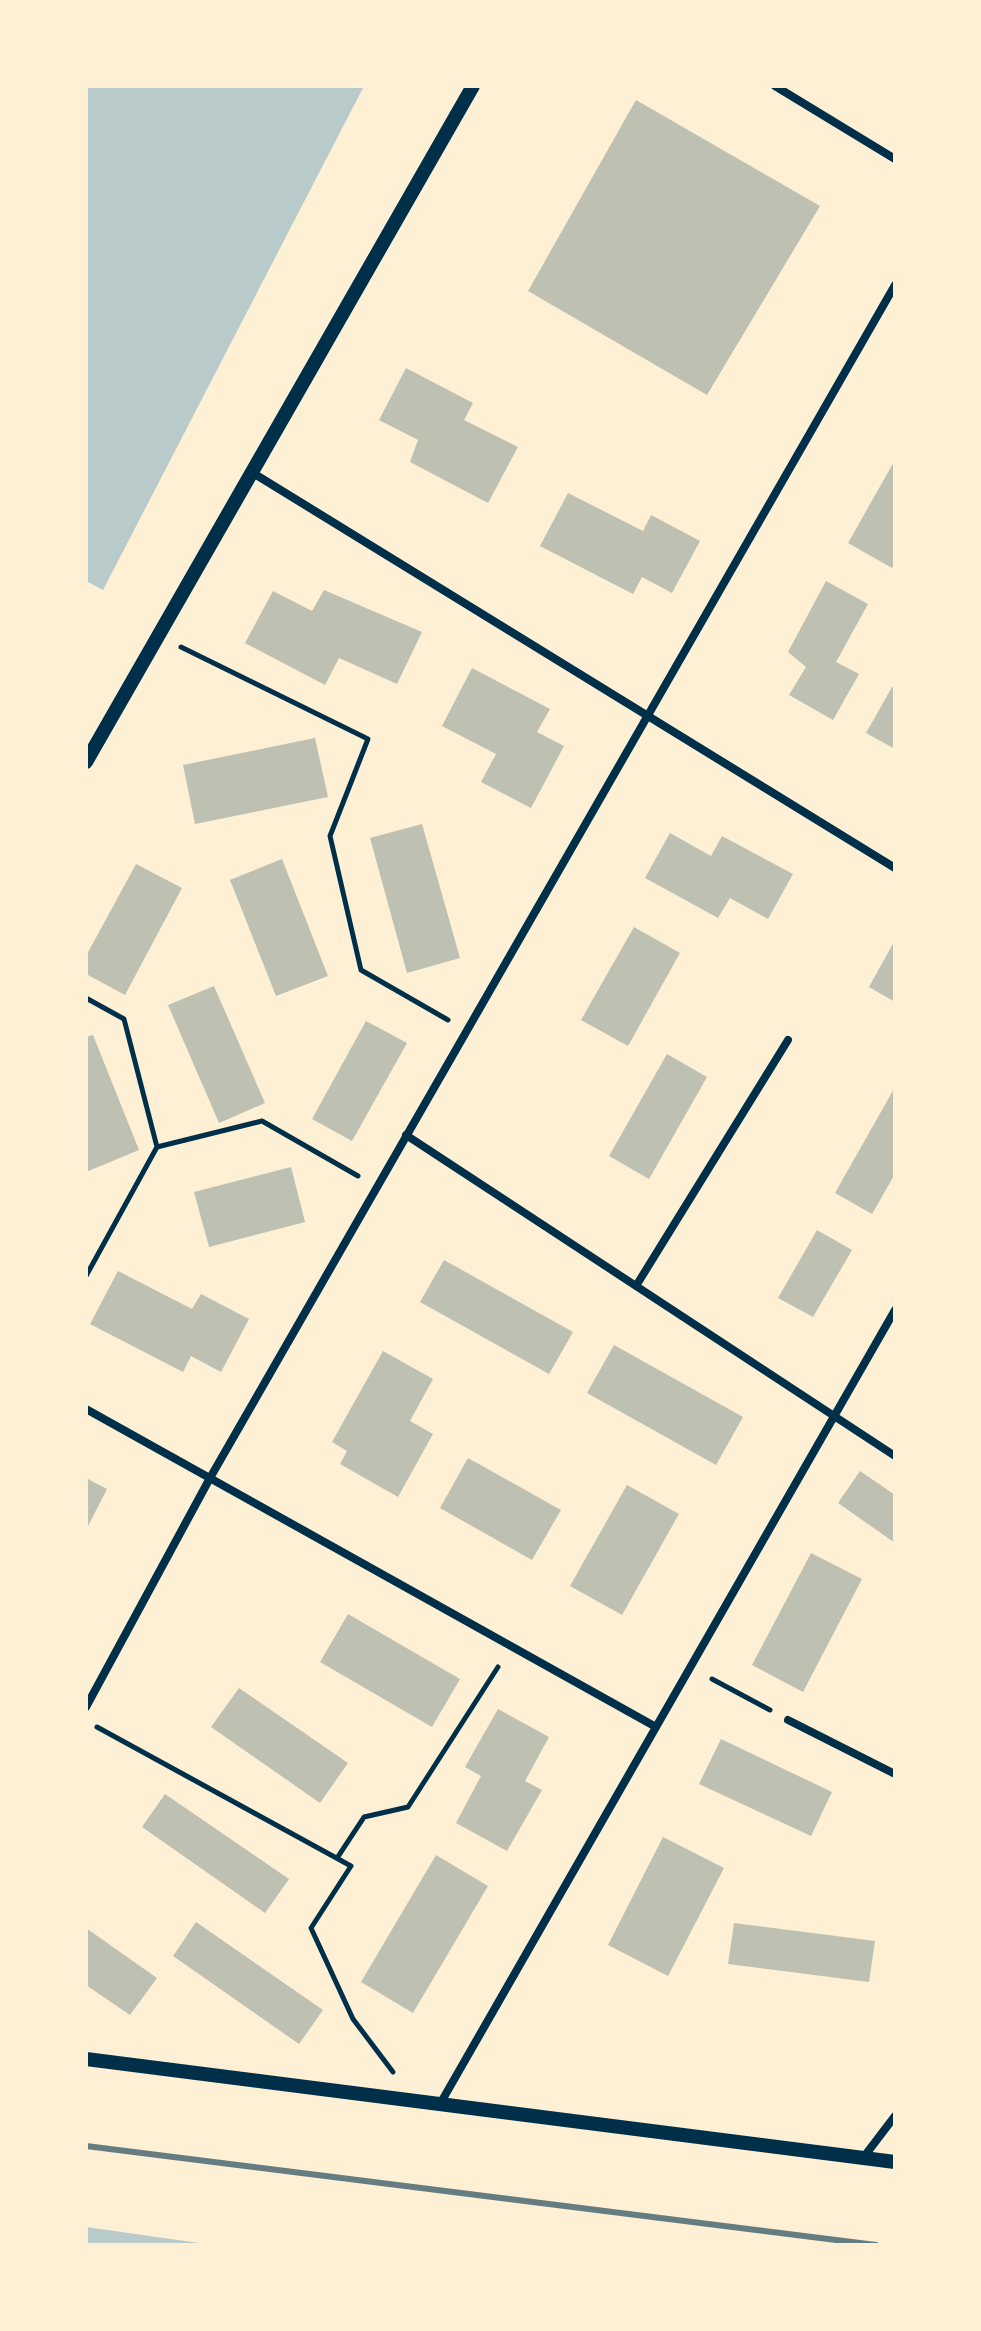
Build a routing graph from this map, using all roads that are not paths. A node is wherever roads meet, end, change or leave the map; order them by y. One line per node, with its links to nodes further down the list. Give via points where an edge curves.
1 (473, 86): 5 (street)
2 (775, 86): 3 (street)
3 (895, 159)
4 (895, 285): 6 (street)
5 (253, 473): 6 (street); 7 (street)
6 (648, 716): 8 (street); 10 (street)
7 (86, 762)
8 (895, 868)
9 (788, 1040): 11 (street)
10 (406, 1135): 11 (street); 16 (street)
11 (636, 1286): 14 (street)
12 (895, 1310): 14 (street)
13 (86, 1409): 16 (street)
14 (834, 1416): 15 (street); 19 (street)
15 (895, 1456)
16 (210, 1478): 17 (street); 19 (street)
17 (86, 1707)
18 (788, 1720): 20 (street)
19 (656, 1727): 22 (street)
20 (895, 1774)
21 (86, 2059): 22 (street)
22 (440, 2104): 24 (street)
23 (895, 2116): 24 (street)
24 (863, 2158): 25 (street)
25 (895, 2162)

